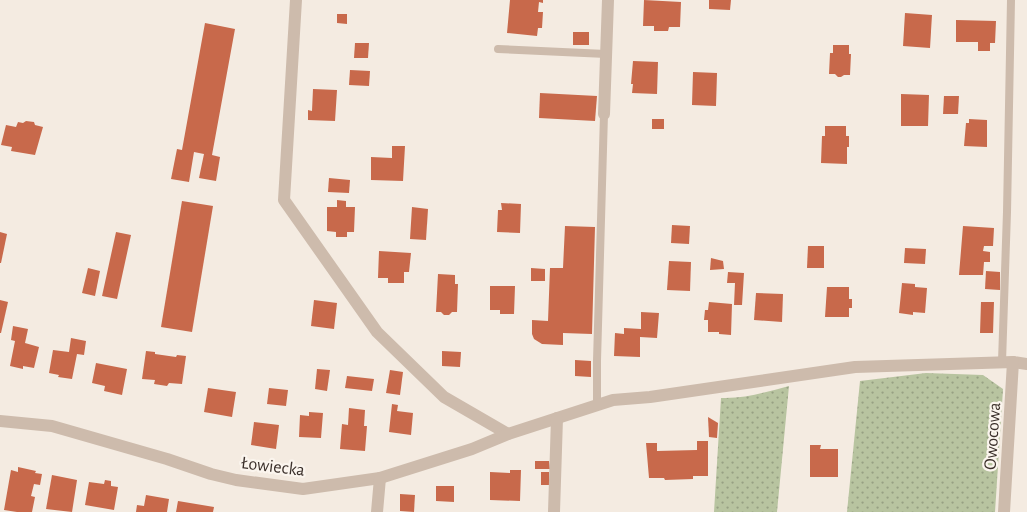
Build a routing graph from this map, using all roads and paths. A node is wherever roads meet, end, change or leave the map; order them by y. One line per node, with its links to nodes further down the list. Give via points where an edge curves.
1 (296, 0): 12 (street, via 284,200 377,332 444,397)
2 (608, 0): 5 (street)
3 (1011, 0): 7 (lane)
4 (498, 49): 5 (lane)
5 (606, 54): 6 (street)
6 (604, 114): 9 (lane)
7 (1008, 362): 8 (street, Łowiecka); 9 (street, Łowiecka, via 855,367); 16 (street, Owocowa)
8 (1027, 364)
9 (597, 404): 10 (street, Łowiecka)
10 (557, 418): 12 (street, Łowiecka); 15 (street)
11 (0, 421): 13 (street, Łowiecka, via 52,426 236,480 303,489)
12 (508, 434): 13 (street, Łowiecka)
13 (380, 478): 14 (street)
14 (377, 512)
15 (554, 512)
16 (1004, 512)

